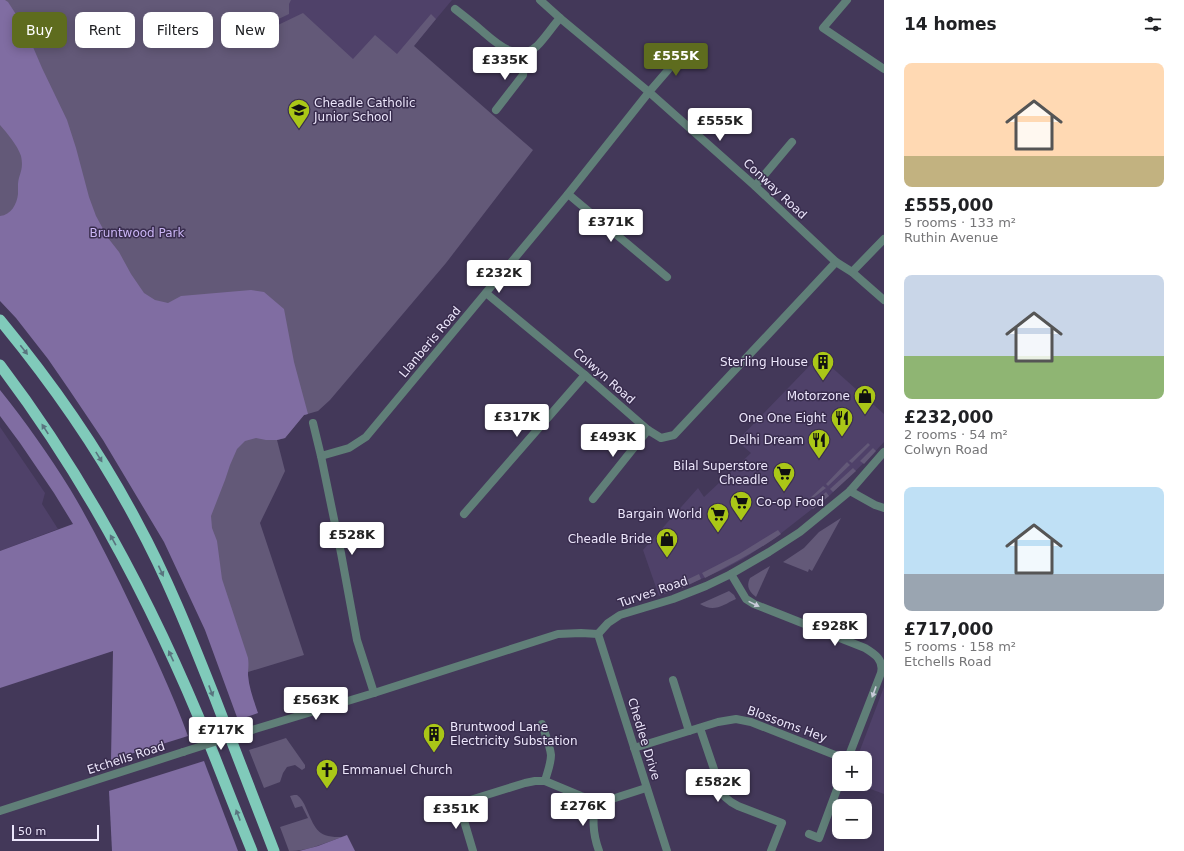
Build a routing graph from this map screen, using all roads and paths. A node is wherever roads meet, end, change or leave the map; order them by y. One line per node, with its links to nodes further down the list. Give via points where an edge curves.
1 (540, 0): 4 (street, Conway Road)
2 (847, 0): 7 (street, via 823,28)
3 (455, 9): 6 (street, via 500,46)
4 (560, 18): 6 (street, via 536,47); 8 (street, Conway Road)
5 (687, 48): 8 (street, Llanberis Road)
6 (521, 54): 9 (street, via 523,75)
7 (884, 69)
8 (649, 92): 11 (street, Conway Road); 12 (street, Llanberis Road)
9 (496, 110)
10 (792, 142): 11 (street)
11 (755, 186): 14 (street, Conway Road)
12 (568, 194): 16 (street); 17 (street, Llanberis Road)
13 (884, 239): 15 (street)
14 (836, 262): 15 (street, Conway Road); 23 (street, Colwyn Road, via 674,435 661,438)
15 (852, 272): 18 (street, Conway Road)
16 (667, 277)
17 (486, 293): 21 (street, Colwyn Road); 25 (street, Llanberis Road, via 366,437 348,448)
18 (884, 300)
19 (0, 320): 47 (highway, one-way to 47, via 67,408 138,522 192,641)
20 (0, 365): 46 (highway, one-way to 20, via 198,717 129,570 65,458)
21 (586, 375): 23 (street, Colwyn Road); 29 (street)
22 (313, 423): 25 (street)
23 (648, 430): 27 (street)
24 (884, 452): 26 (street, Turves Road)
25 (321, 456): 33 (street, via 357,640)
26 (850, 491): 28 (street); 30 (street, Turves Road, via 800,532)
27 (593, 499)
28 (884, 508)
29 (464, 514)
30 (731, 574): 31 (street, Turves Road, via 686,595 620,615); 38 (street, one-way to 38, via 750,602 865,648 878,657 883,668)
31 (598, 634): 33 (street, via 558,634); 37 (street, Chedlee Drive)
32 (673, 680): 36 (street)
33 (374, 693): 44 (street, Etchells Road, bridge)
34 (542, 724): 40 (street, via 551,756)
35 (700, 728): 36 (street, Blossoms Hey); 39 (street, Blossoms Hey, via 736,719 778,732); 51 (street, via 725,797 738,806 782,822)
36 (689, 731): 37 (street, Blossoms Hey)
37 (634, 748): 41 (street, Chedlee Drive)
38 (851, 751)
39 (832, 754)
40 (545, 781): 43 (street); 48 (street, via 525,783 455,805)
41 (646, 788): 43 (street, via 615,798); 50 (street, Chedlee Drive)
42 (836, 791): 45 (street, via 818,841)
43 (595, 800): 49 (street, via 593,824)
44 (0, 811)
45 (809, 834)
46 (252, 851)
47 (274, 851)
48 (473, 851)
49 (599, 851)
50 (667, 851)
51 (772, 851)

